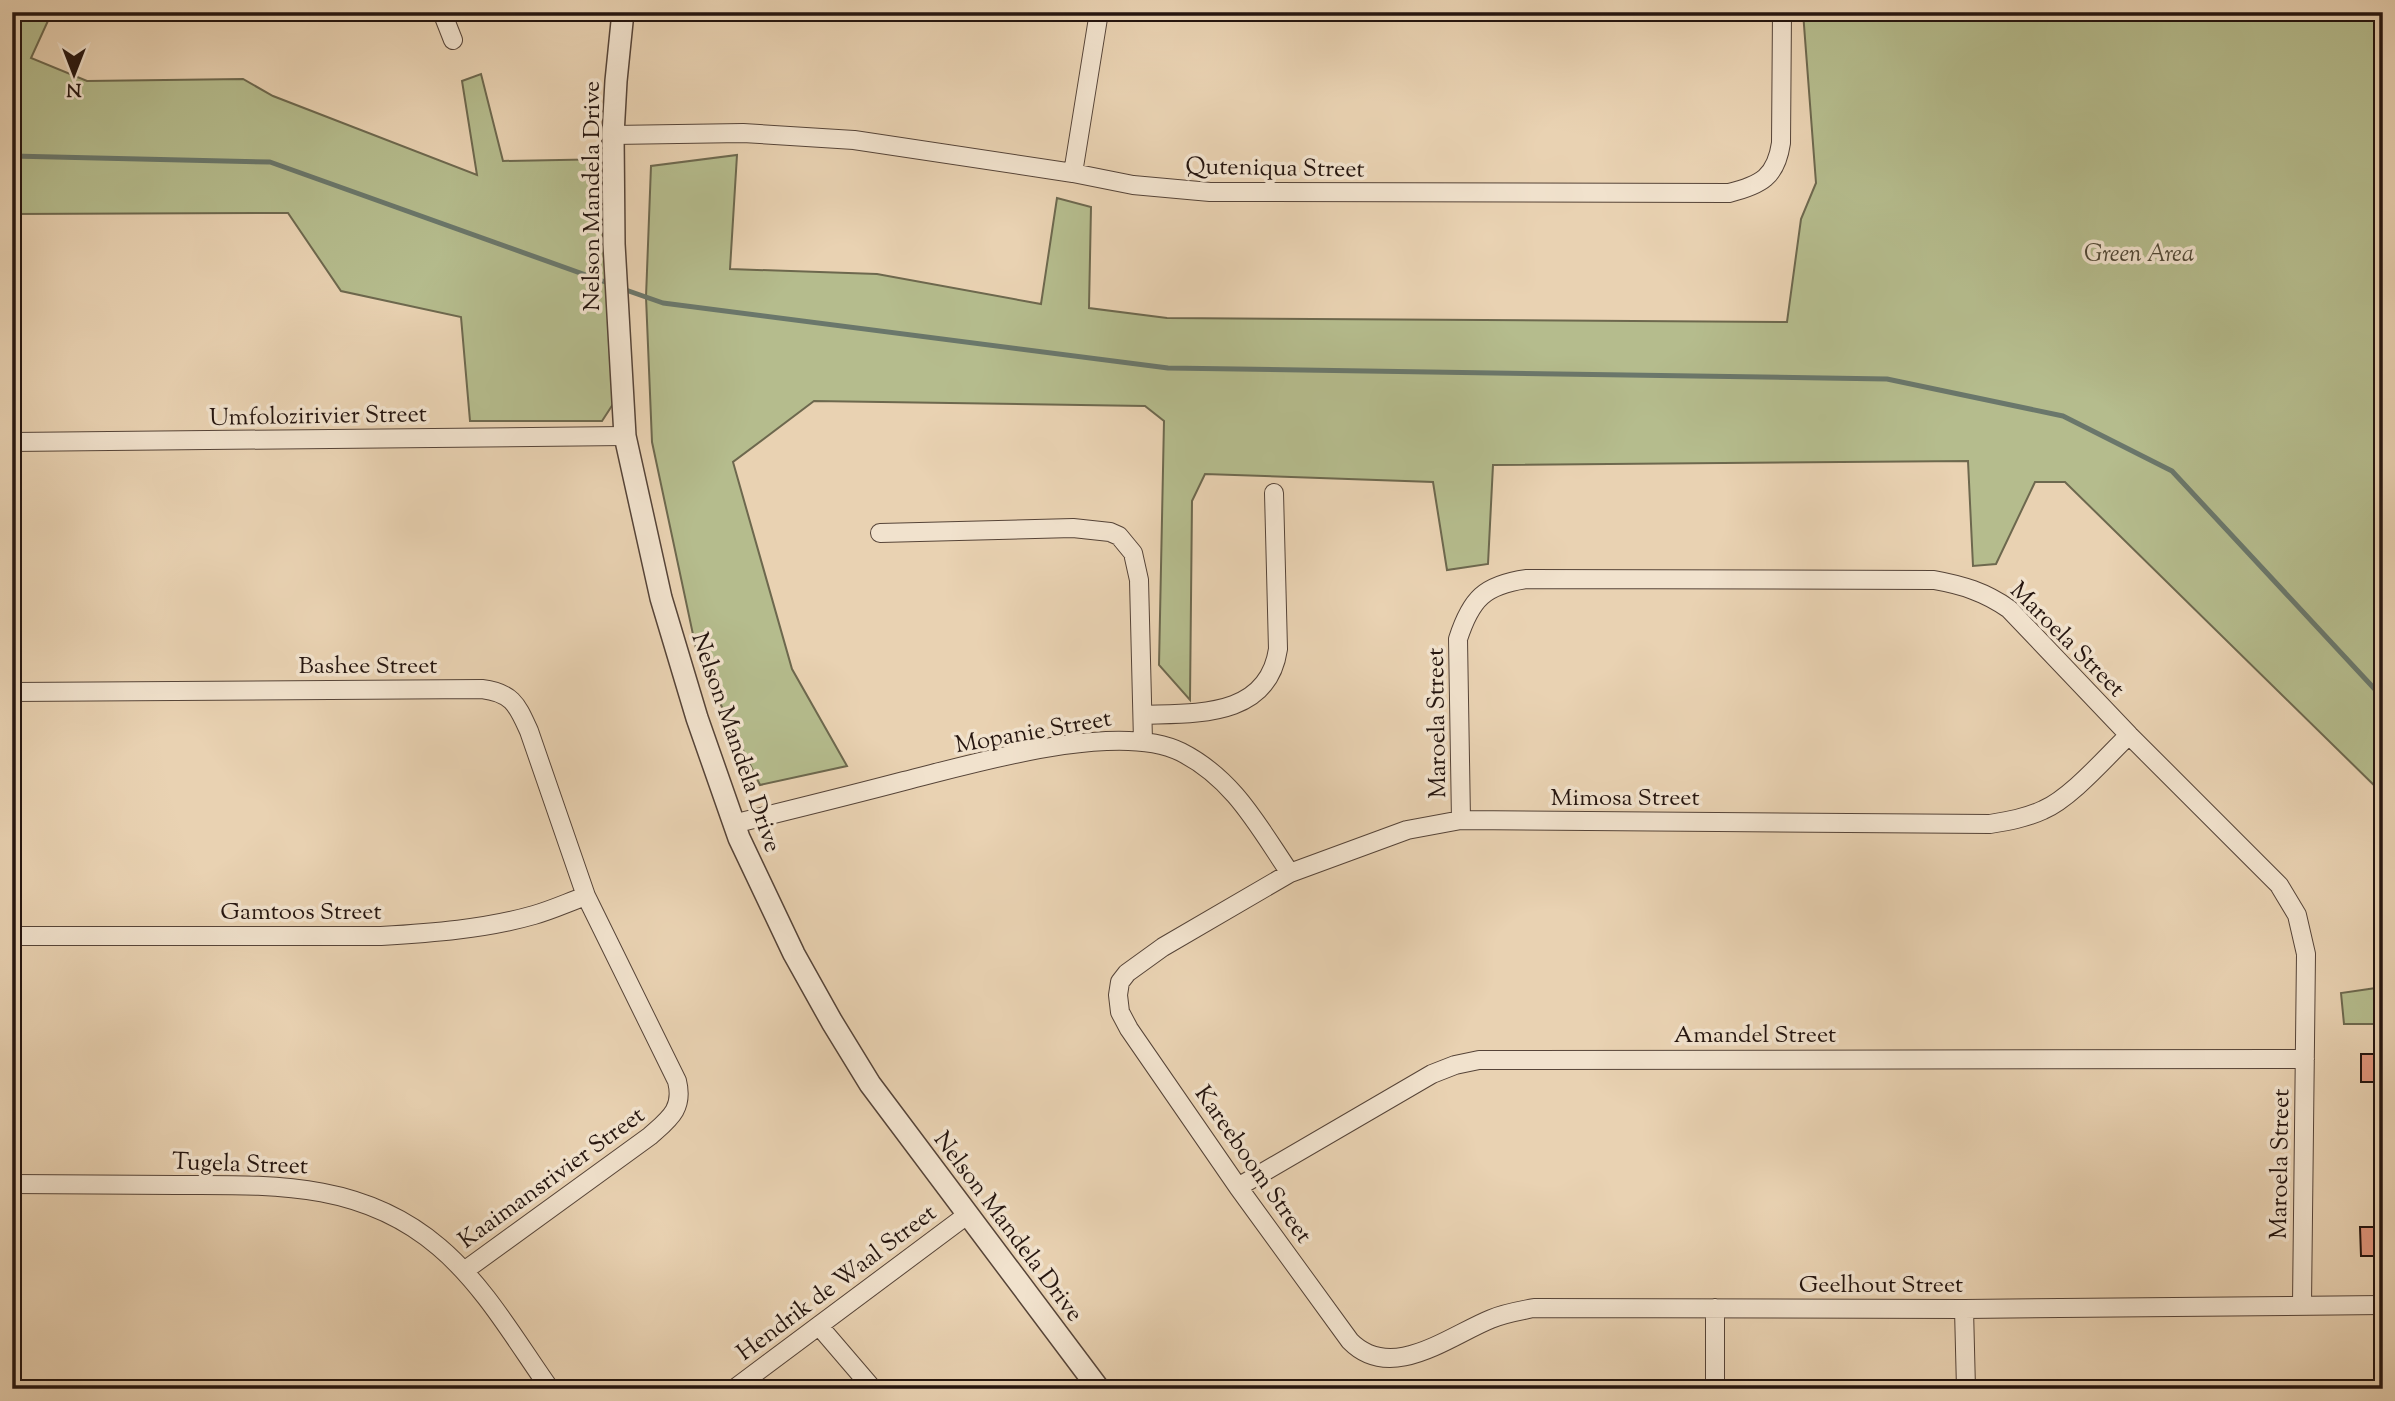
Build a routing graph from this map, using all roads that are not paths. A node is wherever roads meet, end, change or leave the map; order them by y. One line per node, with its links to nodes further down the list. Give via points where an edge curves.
1 (442, 12): 5 (street)
2 (623, 12): 6 (street, Nelson Mandela Drive)
3 (1099, 12): 7 (street)
4 (1782, 12): 7 (street, Quteniqua Street, via 1778,160 1762,182 1729,193 1210,192)
5 (453, 40)
6 (613, 135): 7 (street, Quteniqua Street, via 743,133 841,139); 8 (street, Nelson Mandela Drive)
7 (1073, 173)
8 (625, 436): 9 (street, Umfolozirivier Street); 17 (street, Nelson Mandela Drive, via 682,675)
9 (12, 442)
10 (1274, 493): 13 (street, via 1276,666 1252,695 1231,707 1208,713)
11 (880, 533): 13 (street, via 1073,528 1119,536 1133,553 1139,580)
12 (12, 692): 19 (street, Bashee Street, via 499,691 516,706 529,731)
13 (1143, 715): 15 (street)
14 (2129, 735): 16 (street, Mimosa Street, via 2065,797 2019,819 1990,824); 16 (street, Maroela Street, via 2010,609 1975,589 1934,580 1508,581 1473,603 1458,639); 22 (street, Maroela Street, via 2289,900 2305,954)
15 (1143, 741): 17 (street, Mopanie Street, via 1112,740 1013,754); 18 (street, Mopanie Street, via 1179,751 1230,787)
16 (1461, 820): 18 (street, Mimosa Street, via 1408,830)
17 (733, 824): 25 (street, Nelson Mandela Drive, via 832,1023 870,1084)
18 (1290, 873): 21 (street, Mimosa Street)
19 (586, 896): 20 (street, Gamtoos Street, via 535,915 460,929 381,936); 26 (street, Kaaimansrivier Street, via 677,1082 677,1109 650,1136)
20 (12, 936)
21 (1127, 973): 24 (street, Kareeboom Street, via 1118,995 1129,1029)
22 (2305, 1059): 24 (street, Amandel Street, via 1479,1060 1432,1074); 27 (street, Maroela Street)
23 (12, 1184): 26 (street, Tugela Street, via 265,1185 318,1191 392,1215 438,1245)
24 (1238, 1187): 32 (street, Kareeboom Street, via 1350,1342 1359,1351)
25 (967, 1215): 31 (street, Hendrik de Waal Street); 36 (street, Nelson Mandela Drive)
26 (464, 1271): 33 (street, Tugela Street)
27 (2302, 1304): 28 (street, Geelhout Street); 30 (street, Geelhout Street)
28 (2383, 1305)
29 (1715, 1308): 30 (street, Geelhout Street); 32 (street, Geelhout Street, via 1524,1310 1493,1318 1419,1353); 37 (street)
30 (1964, 1310): 38 (street)
31 (819, 1326): 34 (street, Hendrik de Waal Street); 35 (street)
32 (1388, 1359)
33 (550, 1389)
34 (734, 1389)
35 (873, 1389)
36 (1098, 1389)
37 (1715, 1389)
38 (1966, 1389)

